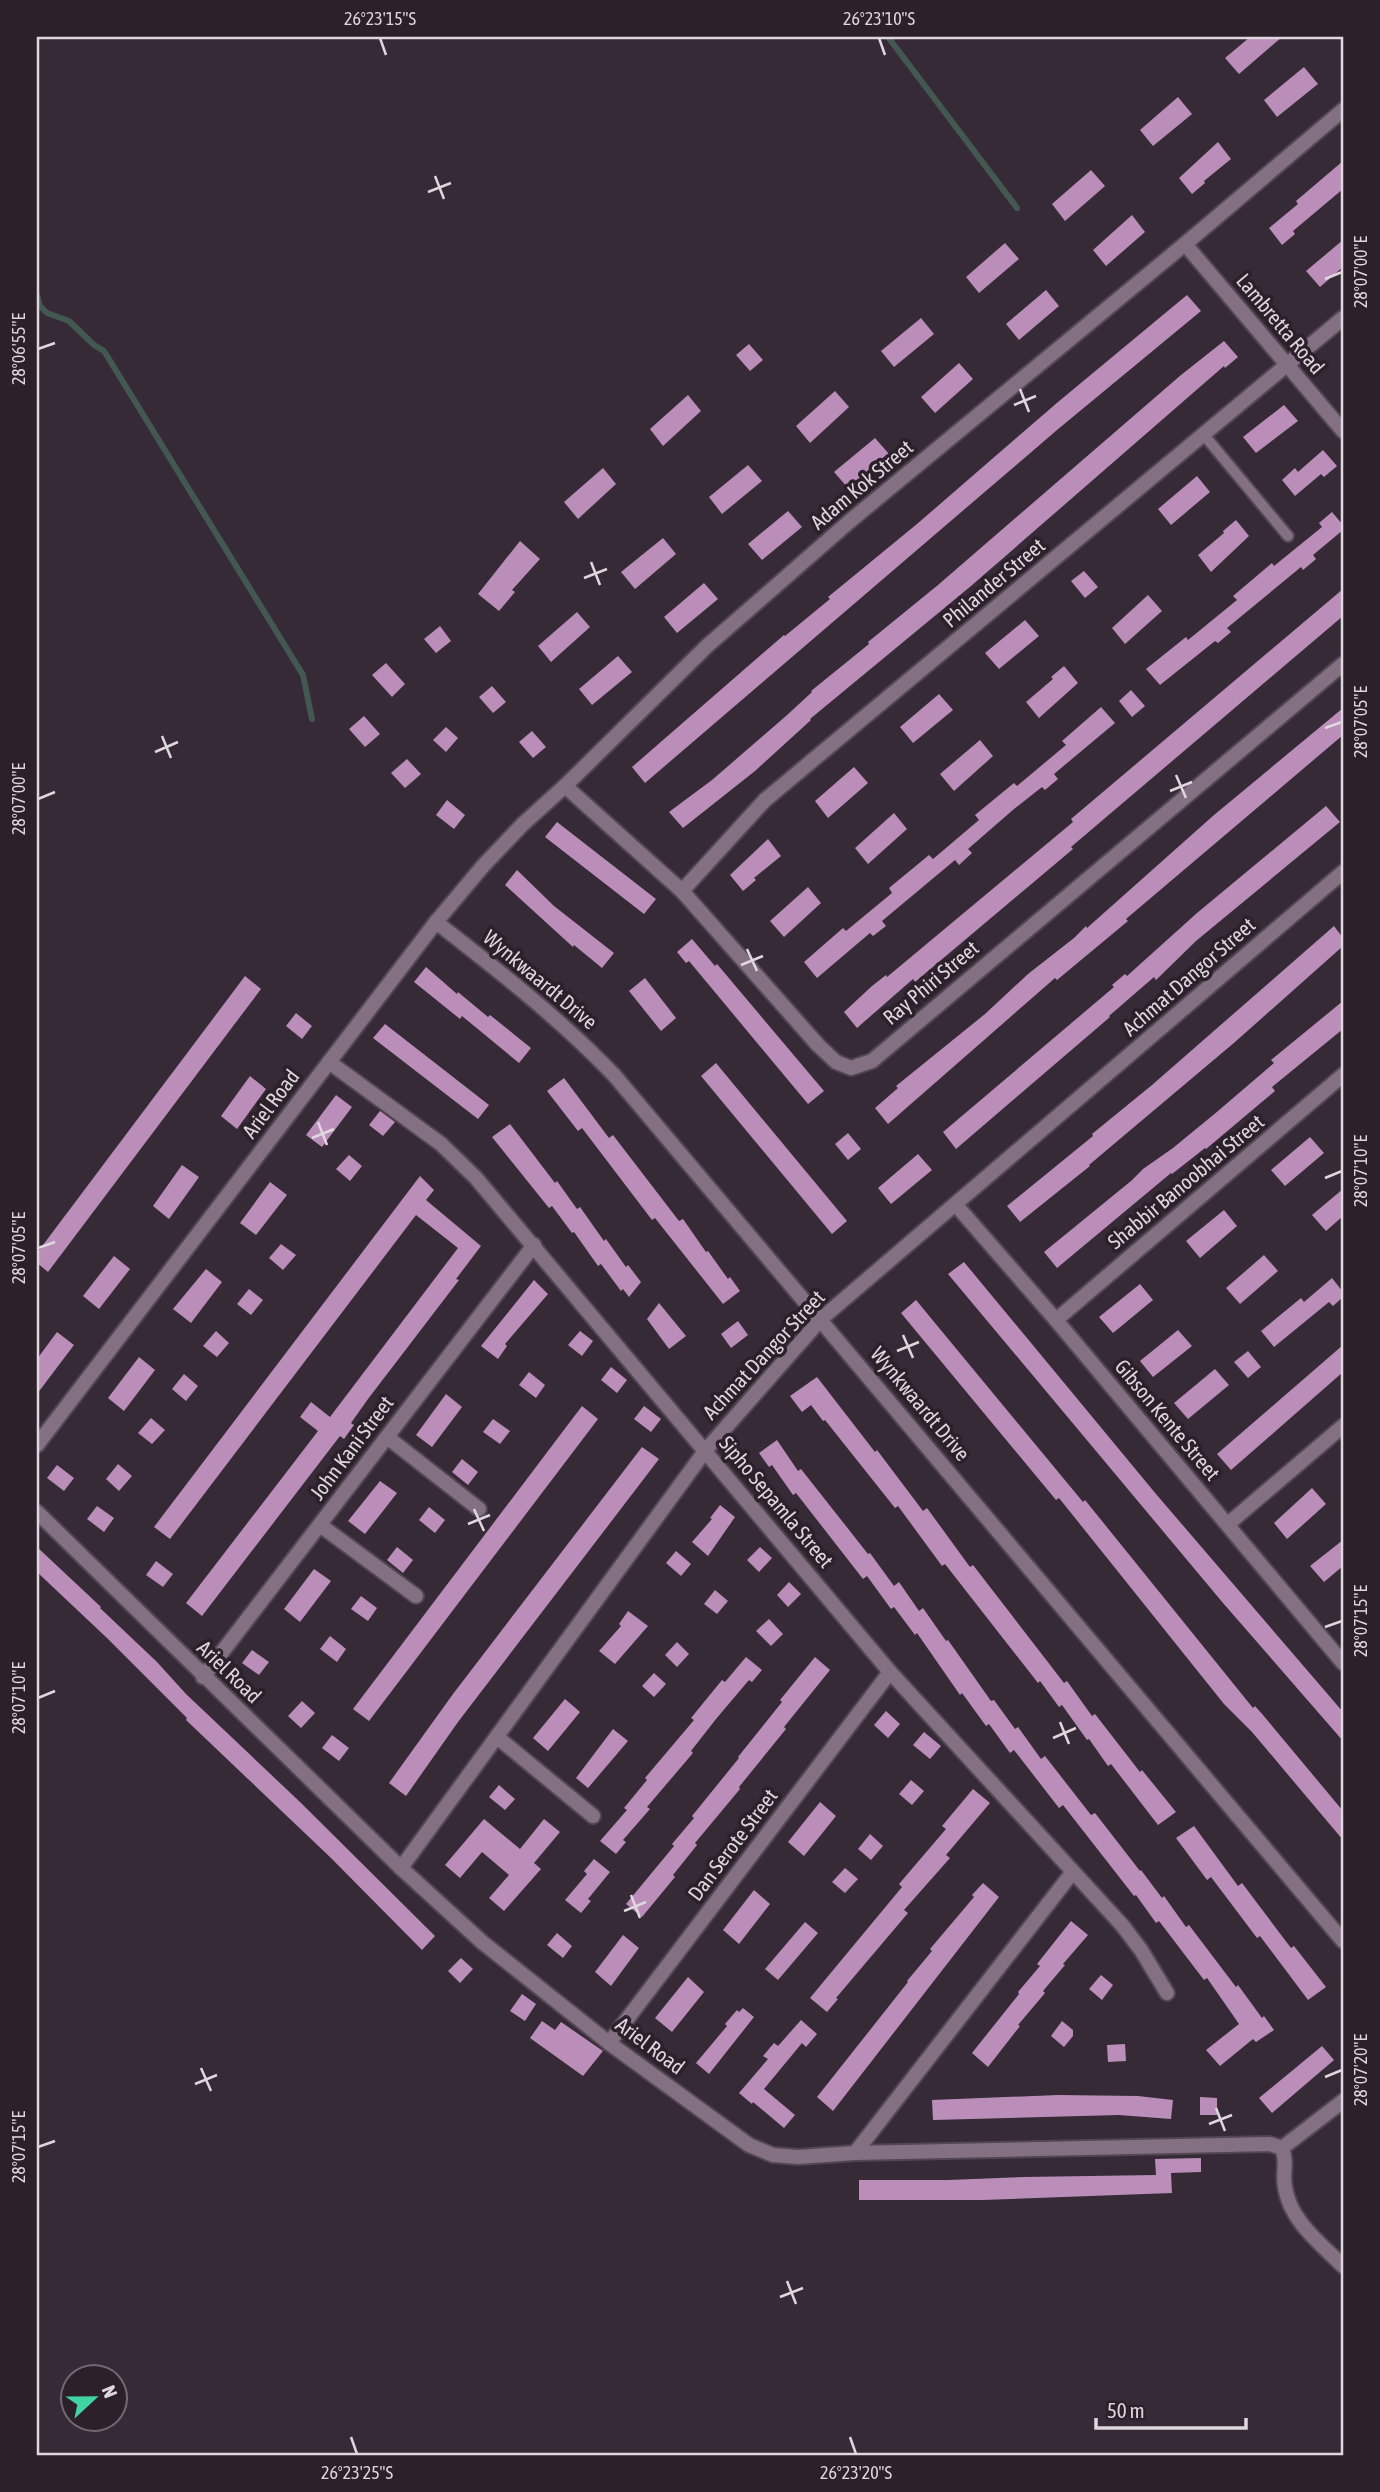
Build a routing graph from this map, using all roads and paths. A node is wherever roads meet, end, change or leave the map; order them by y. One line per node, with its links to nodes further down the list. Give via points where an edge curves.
1 (1343, 110): 2 (street, Adam Kok Street)
2 (1185, 244): 4 (street, Lambretta Road); 9 (street, Adam Kok Street, via 717,637)
3 (1343, 318): 4 (street, Philander Street)
4 (1287, 366): 5 (street, Lambretta Road); 6 (street, Philander Street)
5 (1343, 431)
6 (1204, 435): 7 (lane); 11 (street, Philander Street, via 765,800)
7 (1288, 536)
8 (1343, 664): 11 (street, Ray Phiri Street, via 861,1066 851,1068 836,1062 818,1045)
9 (565, 786): 11 (street, Ray Phiri Street); 12 (street, Adam Kok Street, via 483,866)
10 (1343, 872): 15 (street, Achmat Dangor Street)
11 (682, 891)
12 (436, 922): 13 (street, Ariel Road); 17 (street, Wynkwaardt Drive, via 574,1034 659,1126)
13 (329, 1062): 16 (street, Sipho Sepamla Street, via 441,1144); 21 (street, Ariel Road)
14 (1343, 1075): 18 (street, Shabbir Banoobhai Street)
15 (956, 1205): 17 (street, Achmat Dangor Street); 18 (street, Gibson Kente Street)
16 (534, 1245): 20 (street, John Kani Street); 22 (street, Sipho Sepamla Street)
17 (821, 1319): 22 (street, Achmat Dangor Street); 35 (street, Wynkwaardt Drive)
18 (1056, 1320): 26 (street, Gibson Kente Street)
19 (1343, 1426): 26 (street)
20 (387, 1437): 23 (street); 25 (street, John Kani Street)
21 (37, 1445)
22 (705, 1451): 29 (street, Sipho Sepamla Street); 31 (street, Achmat Dangor Street)
23 (479, 1509)
24 (37, 1512): 30 (street, Ariel Road)
25 (320, 1524): 27 (street); 30 (street, John Kani Street)
26 (1228, 1524): 28 (street, Gibson Kente Street)
27 (416, 1596)
28 (1343, 1663)
29 (890, 1672): 34 (street, Sipho Sepamla Street); 37 (street, Dan Serote Street)
30 (204, 1677): 33 (street, Ariel Road)
31 (497, 1737): 32 (street); 33 (street, Achmat Dangor Street)
32 (593, 1816)
33 (401, 1868): 37 (street, Ariel Road, via 482,1942)
34 (1072, 1873): 36 (street, Sipho Sepamla Street, via 1122,1925); 40 (street)
35 (1343, 1941)
36 (1167, 1993)
37 (609, 2043): 40 (street, Ariel Road, via 749,2145 786,2156)
38 (1343, 2101): 39 (street)
39 (1282, 2148): 40 (street, Ariel Road, via 1270,2144); 41 (street, via 1291,2210)
40 (855, 2153)
41 (1343, 2266)

